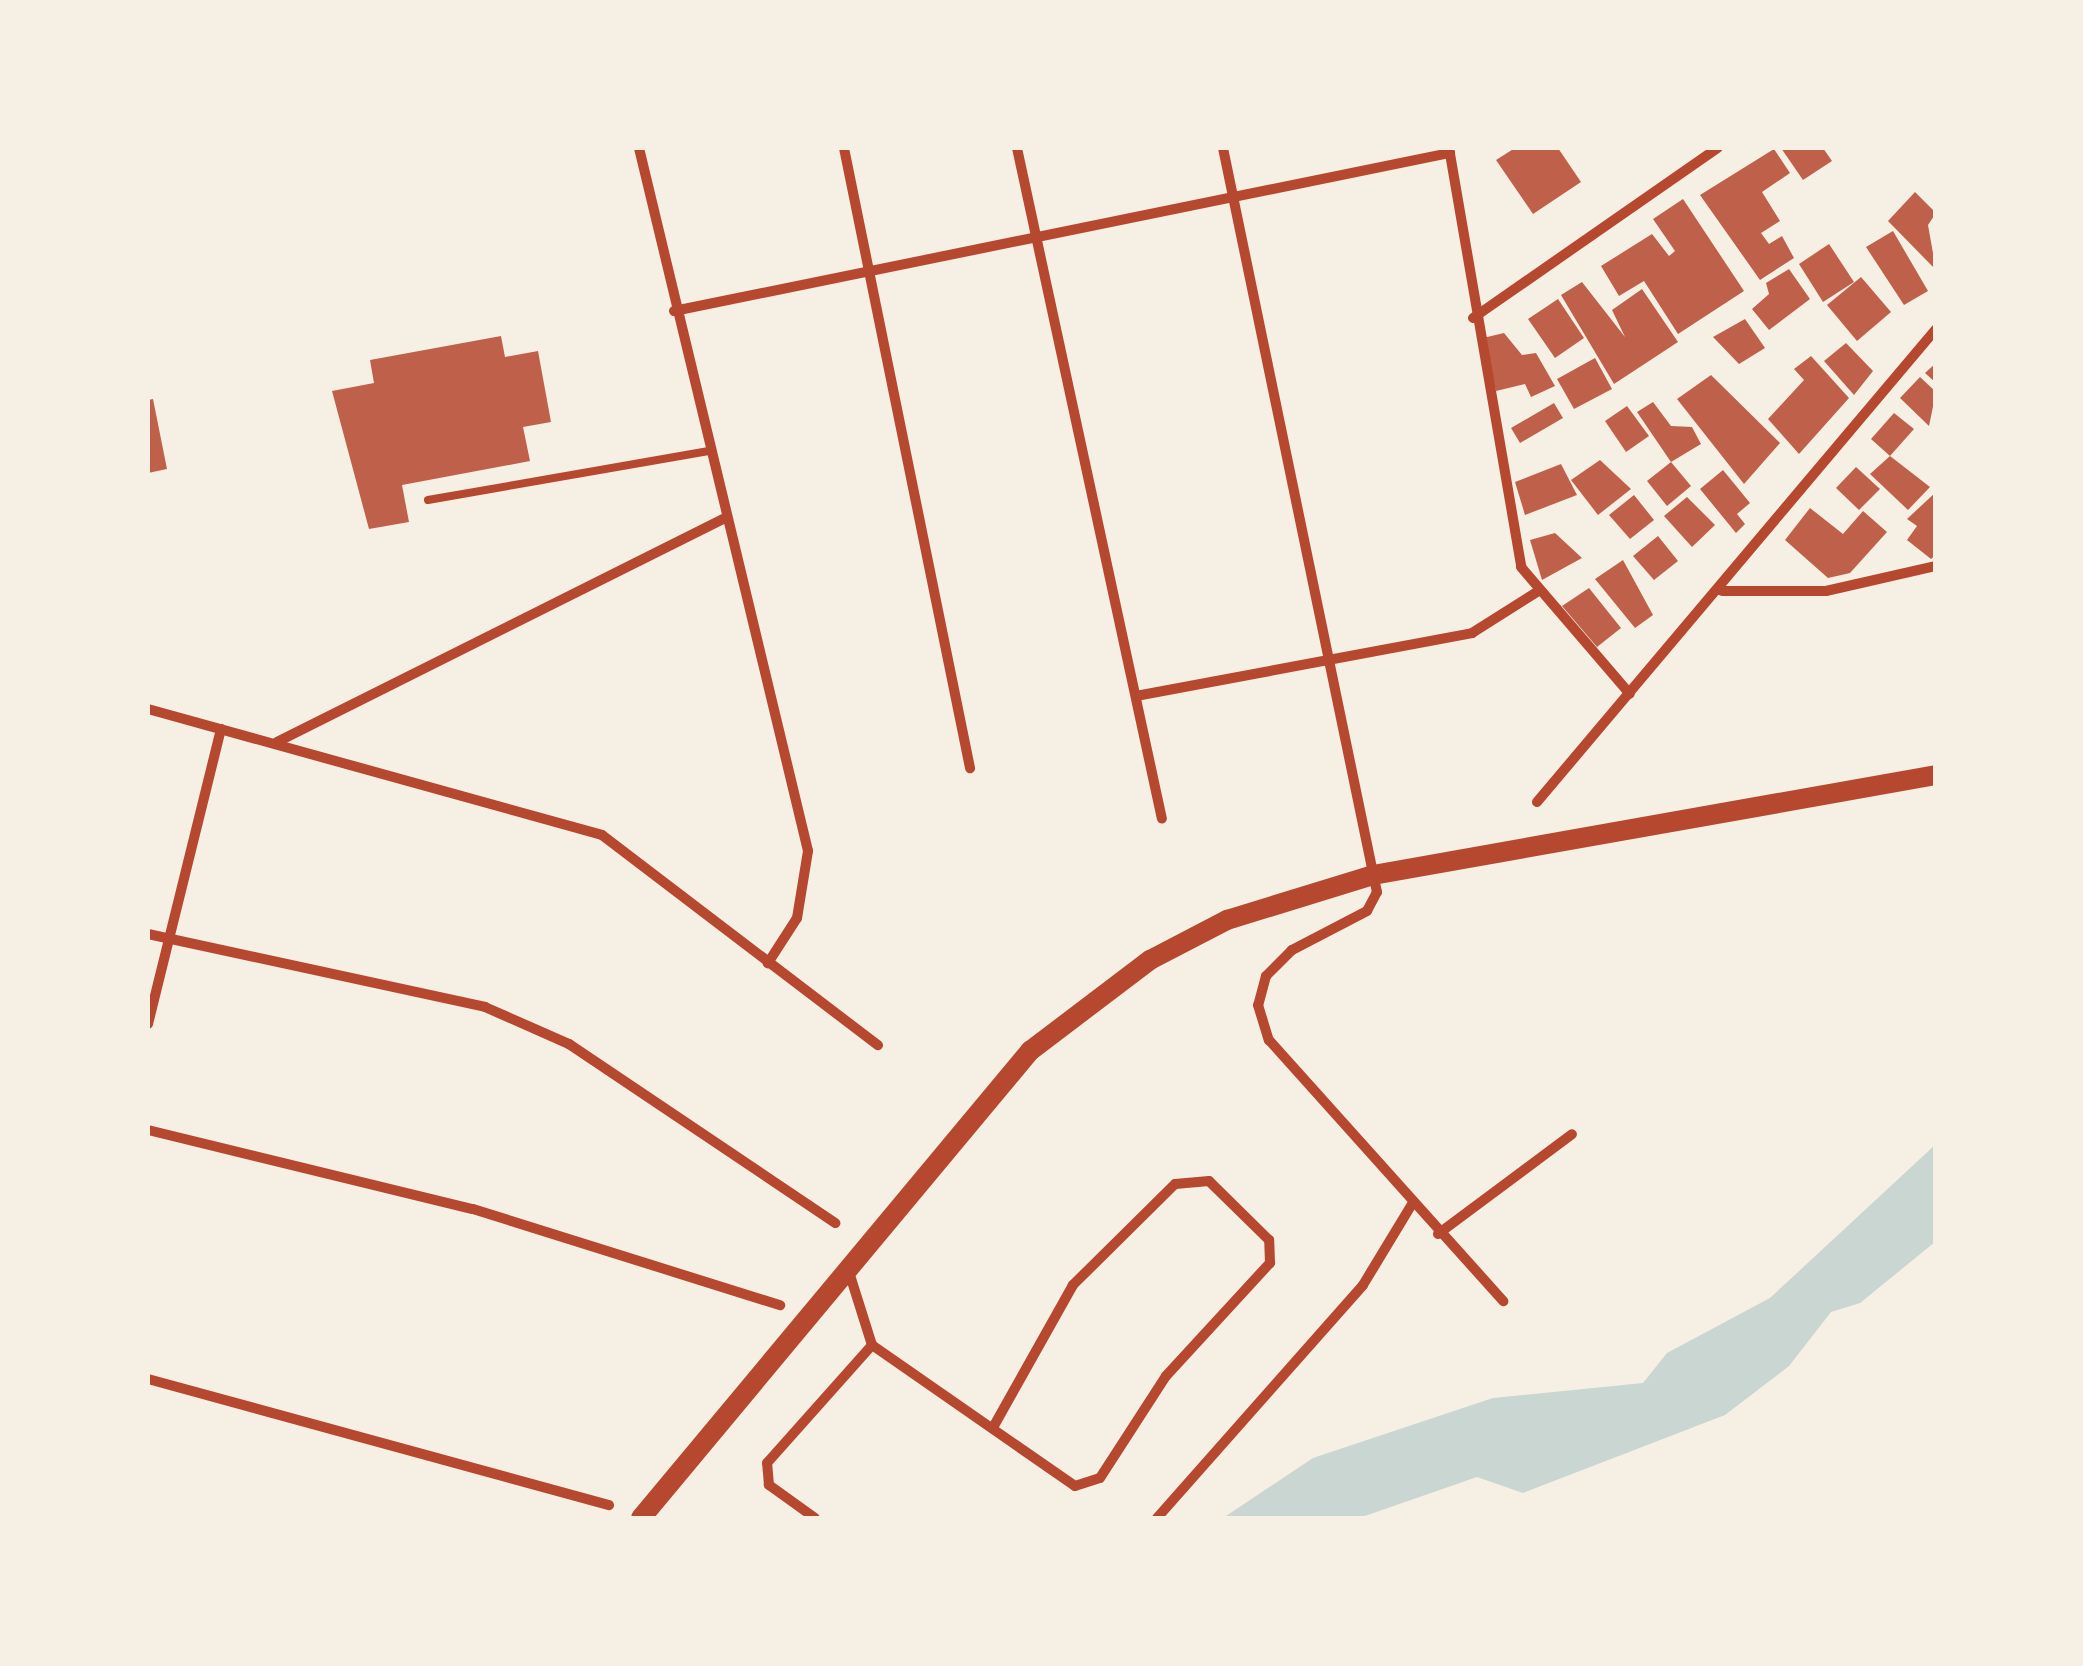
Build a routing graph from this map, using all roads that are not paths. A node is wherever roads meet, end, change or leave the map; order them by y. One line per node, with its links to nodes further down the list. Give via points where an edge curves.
1 (639, 148): 10 (street)
2 (844, 148): 9 (street)
3 (1017, 148): 8 (street)
4 (1223, 148): 7 (street)
5 (1718, 148): 11 (street)
6 (1449, 150): 7 (street); 11 (street)
7 (1233, 197): 8 (street); 19 (street)
8 (1036, 238): 9 (street); 21 (street)
9 (870, 271): 10 (street); 25 (street)
10 (674, 311): 13 (street)
11 (1473, 318): 17 (street, via 1521,567)
12 (1936, 329): 18 (street)
13 (709, 451): 14 (lane); 15 (street)
14 (428, 500)
15 (725, 518): 24 (street); 32 (street, via 808,850 797,918)
16 (1936, 566): 18 (street, via 1826,591)
17 (1540, 590): 19 (street, via 1472,633); 20 (street)
18 (1722, 591): 20 (street)
19 (1329, 659): 21 (street); 29 (street)
20 (1630, 694): 27 (street)
21 (1136, 696): 28 (street)
22 (148, 709): 23 (street)
23 (221, 728): 24 (street); 31 (street)
24 (276, 742): 32 (street, via 602,835)
25 (970, 768)
26 (1936, 775): 29 (main road)
27 (1537, 802)
28 (1162, 819)
29 (1374, 875): 37 (street, via 1367,911 1292,950 1266,976 1258,1006 1270,1040); 40 (main road, via 1227,920 1090,1001 1030,1050)
30 (148, 934): 31 (street)
31 (168, 940): 33 (street); 38 (street, via 485,1006 569,1044)
32 (768, 963): 34 (street)
33 (148, 1024)
34 (878, 1045)
35 (148, 1134): 42 (street, via 474,1210)
36 (1572, 1134): 39 (street)
37 (1412, 1204): 39 (street); 49 (street, via 1363,1285)
38 (834, 1222)
39 (1438, 1234): 41 (street)
40 (848, 1271): 43 (street); 47 (main road)
41 (1503, 1301)
42 (780, 1305)
43 (872, 1344): 45 (street); 48 (street, via 766,1462 769,1485)
44 (148, 1378): 46 (street)
45 (994, 1426): 45 (street, via 1075,1486 1100,1478 1166,1376 1270,1263 1269,1240 1209,1181 1174,1184 1073,1285)
46 (610, 1505)
47 (641, 1518)
48 (814, 1518)
49 (1158, 1518)

